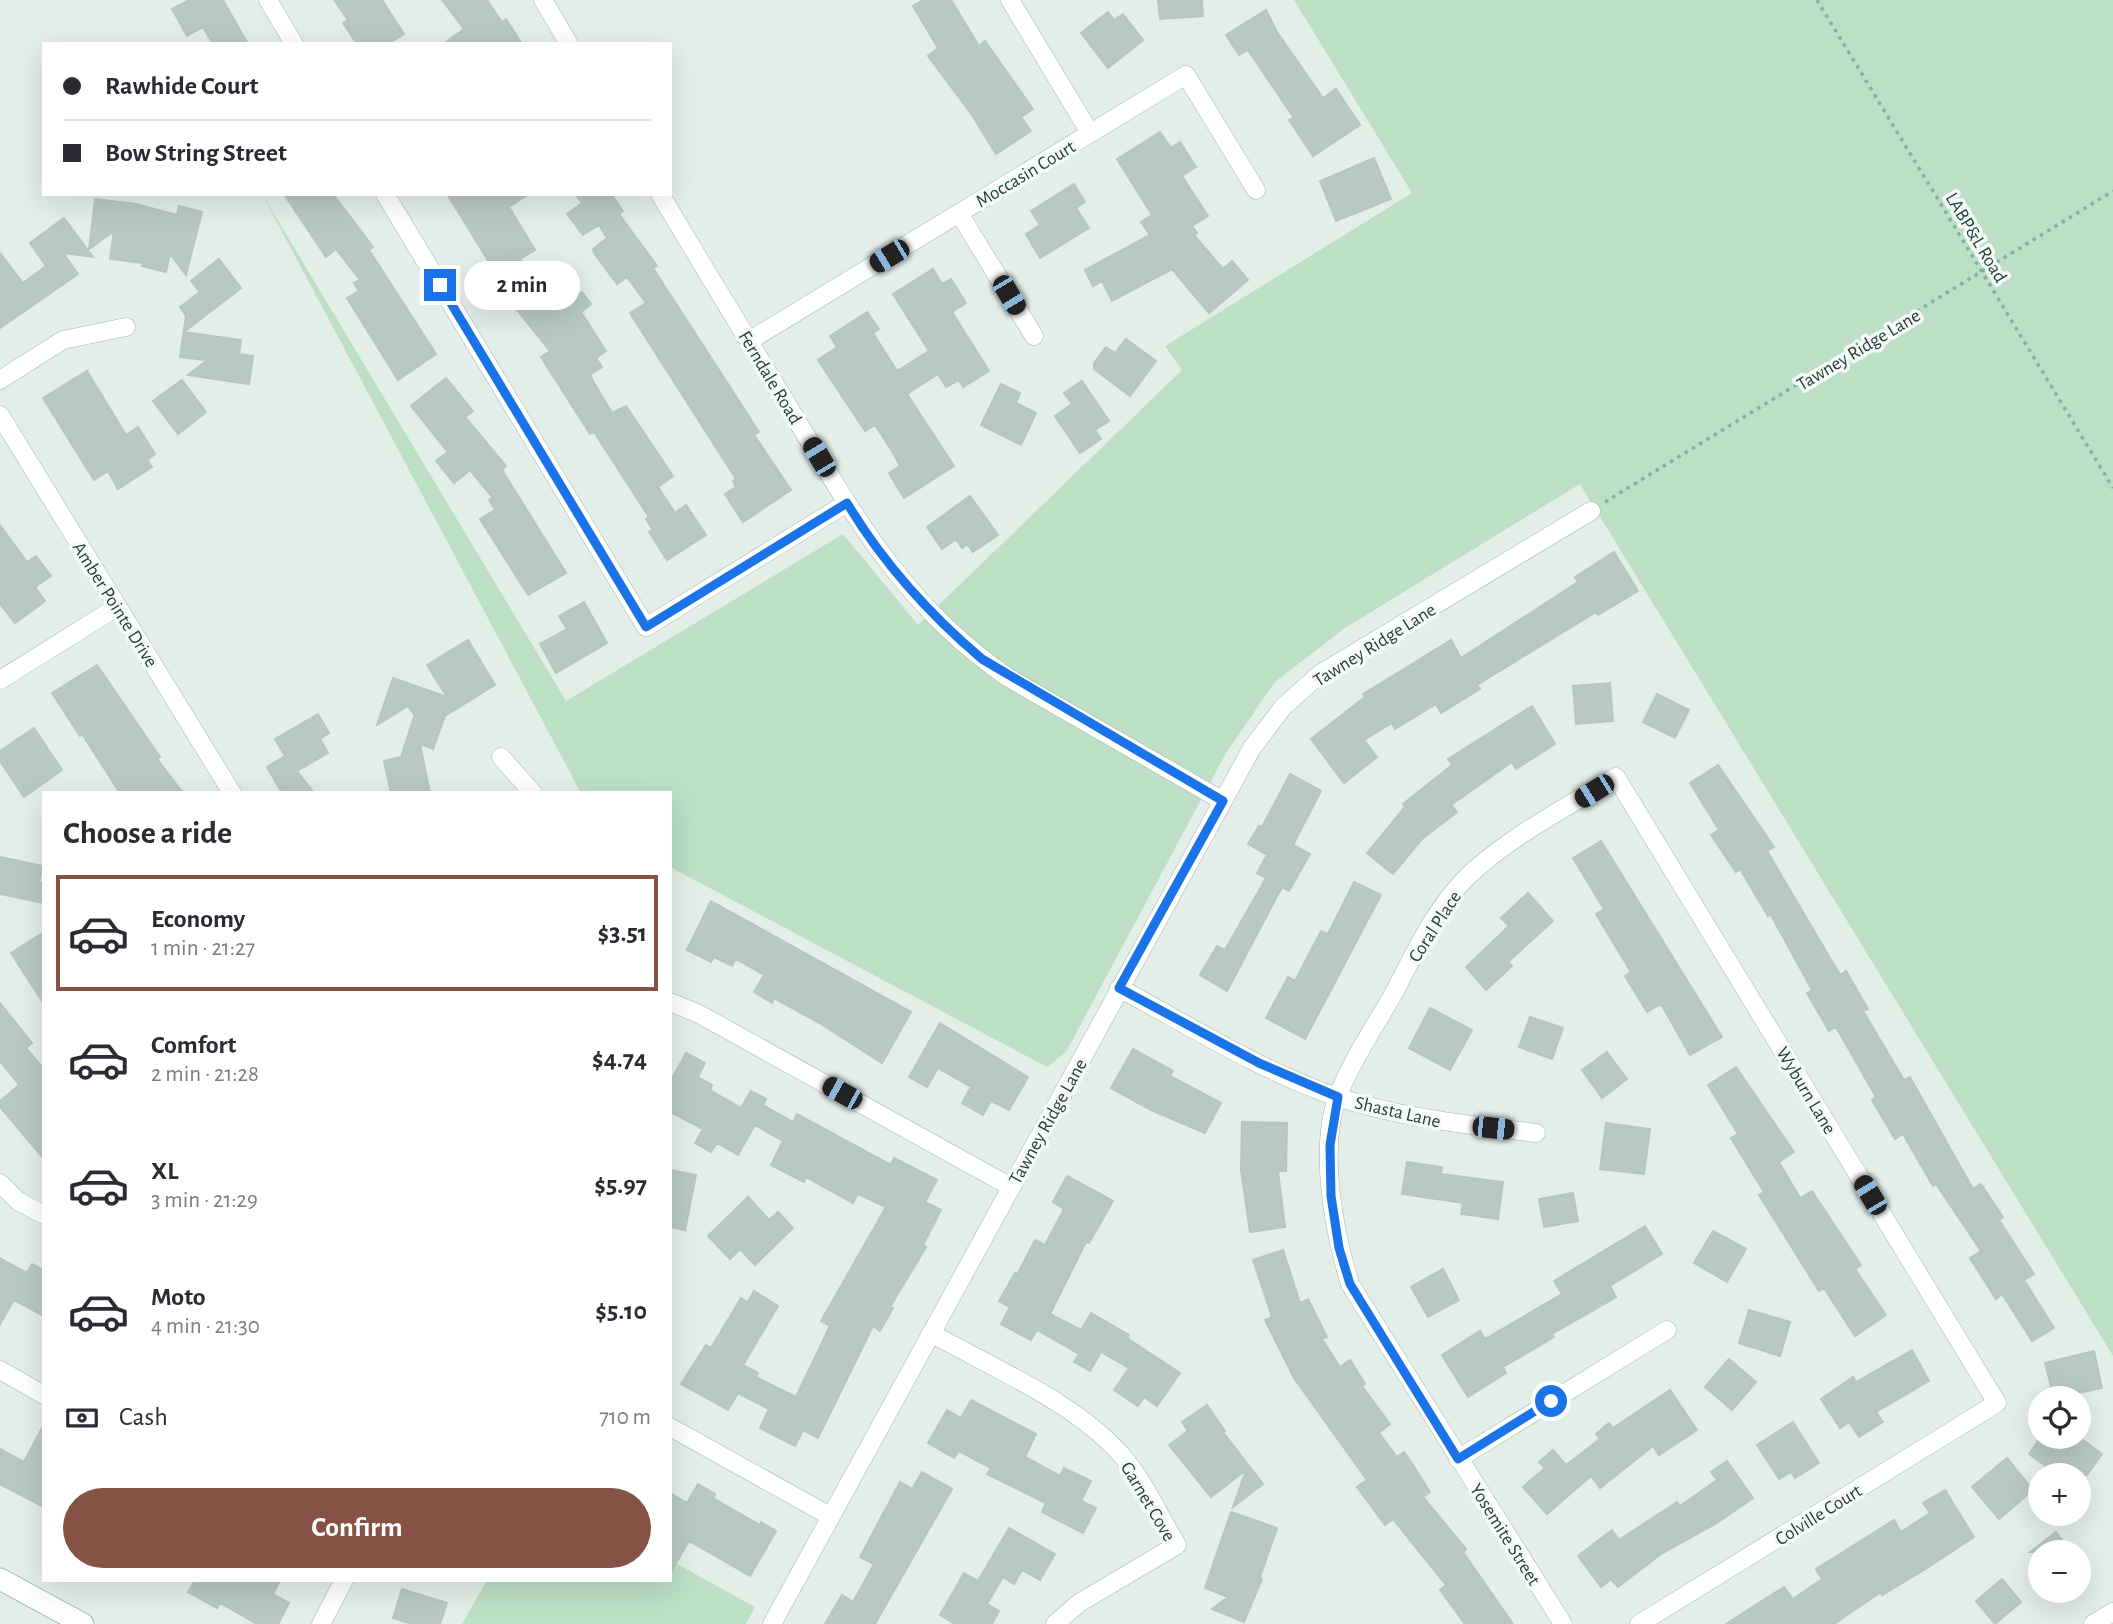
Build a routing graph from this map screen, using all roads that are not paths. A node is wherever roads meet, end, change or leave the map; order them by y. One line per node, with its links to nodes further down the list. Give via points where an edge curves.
1 (268, 0): 4 (street)
2 (543, 0): 5 (street)
3 (1010, 0): 6 (street)
4 (293, 42)
5 (568, 42)
6 (1090, 133): 7 (street, Moccasin Court, via 1186,75); 10 (street, Moccasin Court)
7 (1256, 190)
8 (386, 196): 16 (street, via 646,627)
9 (661, 196): 13 (street, Ferndale Road)
10 (959, 213): 12 (street); 13 (street, Moccasin Court)
11 (126, 327): 14 (street, via 64,340)
12 (1034, 336)
13 (749, 341): 16 (street, Ferndale Road)
14 (0, 380)
15 (0, 415): 18 (street, Amber Pointe Drive)
16 (847, 503): 24 (street, Ferndale Road, via 891,567 952,634 982,659)
17 (1591, 510): 24 (street, Tawney Ridge Lane, via 1320,674 1283,707 1252,748)
18 (117, 607): 19 (street); 22 (street, Amber Pointe Drive)
19 (0, 680)
20 (501, 757): 23 (street)
21 (1616, 777): 27 (street, Coral Place, via 1503,847 1466,878 1424,935); 36 (street, Wyburn Lane)
22 (231, 791)
23 (531, 791)
24 (1223, 801): 25 (street, Tawney Ridge Lane)
25 (1119, 988): 27 (street, Shasta Lane, via 1259,1063); 30 (street, Tawney Ridge Lane)
26 (672, 1003): 30 (street)
27 (1338, 1097): 28 (street, Shasta Lane, via 1430,1120); 38 (street, Yosemite Street, via 1330,1145 1331,1196 1350,1284)
28 (1536, 1133)
29 (0, 1183): 31 (street, via 18,1201)
30 (1011, 1187): 33 (street, Tawney Ridge Lane)
31 (42, 1214)
32 (1667, 1330): 38 (street)
33 (931, 1333): 39 (street, Tawney Ridge Lane); 46 (street, Garnet Cove, via 1066,1409 1101,1436 1124,1458 1177,1545 1079,1603)
34 (0, 1370): 35 (street)
35 (42, 1394)
36 (1997, 1403): 48 (street, Colville Court)
37 (672, 1428): 39 (street)
38 (1458, 1459): 47 (street, Yosemite Street)
39 (830, 1516): 45 (street, Tawney Ridge Lane)
40 (0, 1579): 43 (main road)
41 (343, 1582): 44 (street)
42 (2113, 1612): 49 (street)
43 (83, 1624)
44 (321, 1624)
45 (772, 1624)
46 (1055, 1624)
47 (1563, 1624)
48 (1639, 1624)
49 (2093, 1624)

